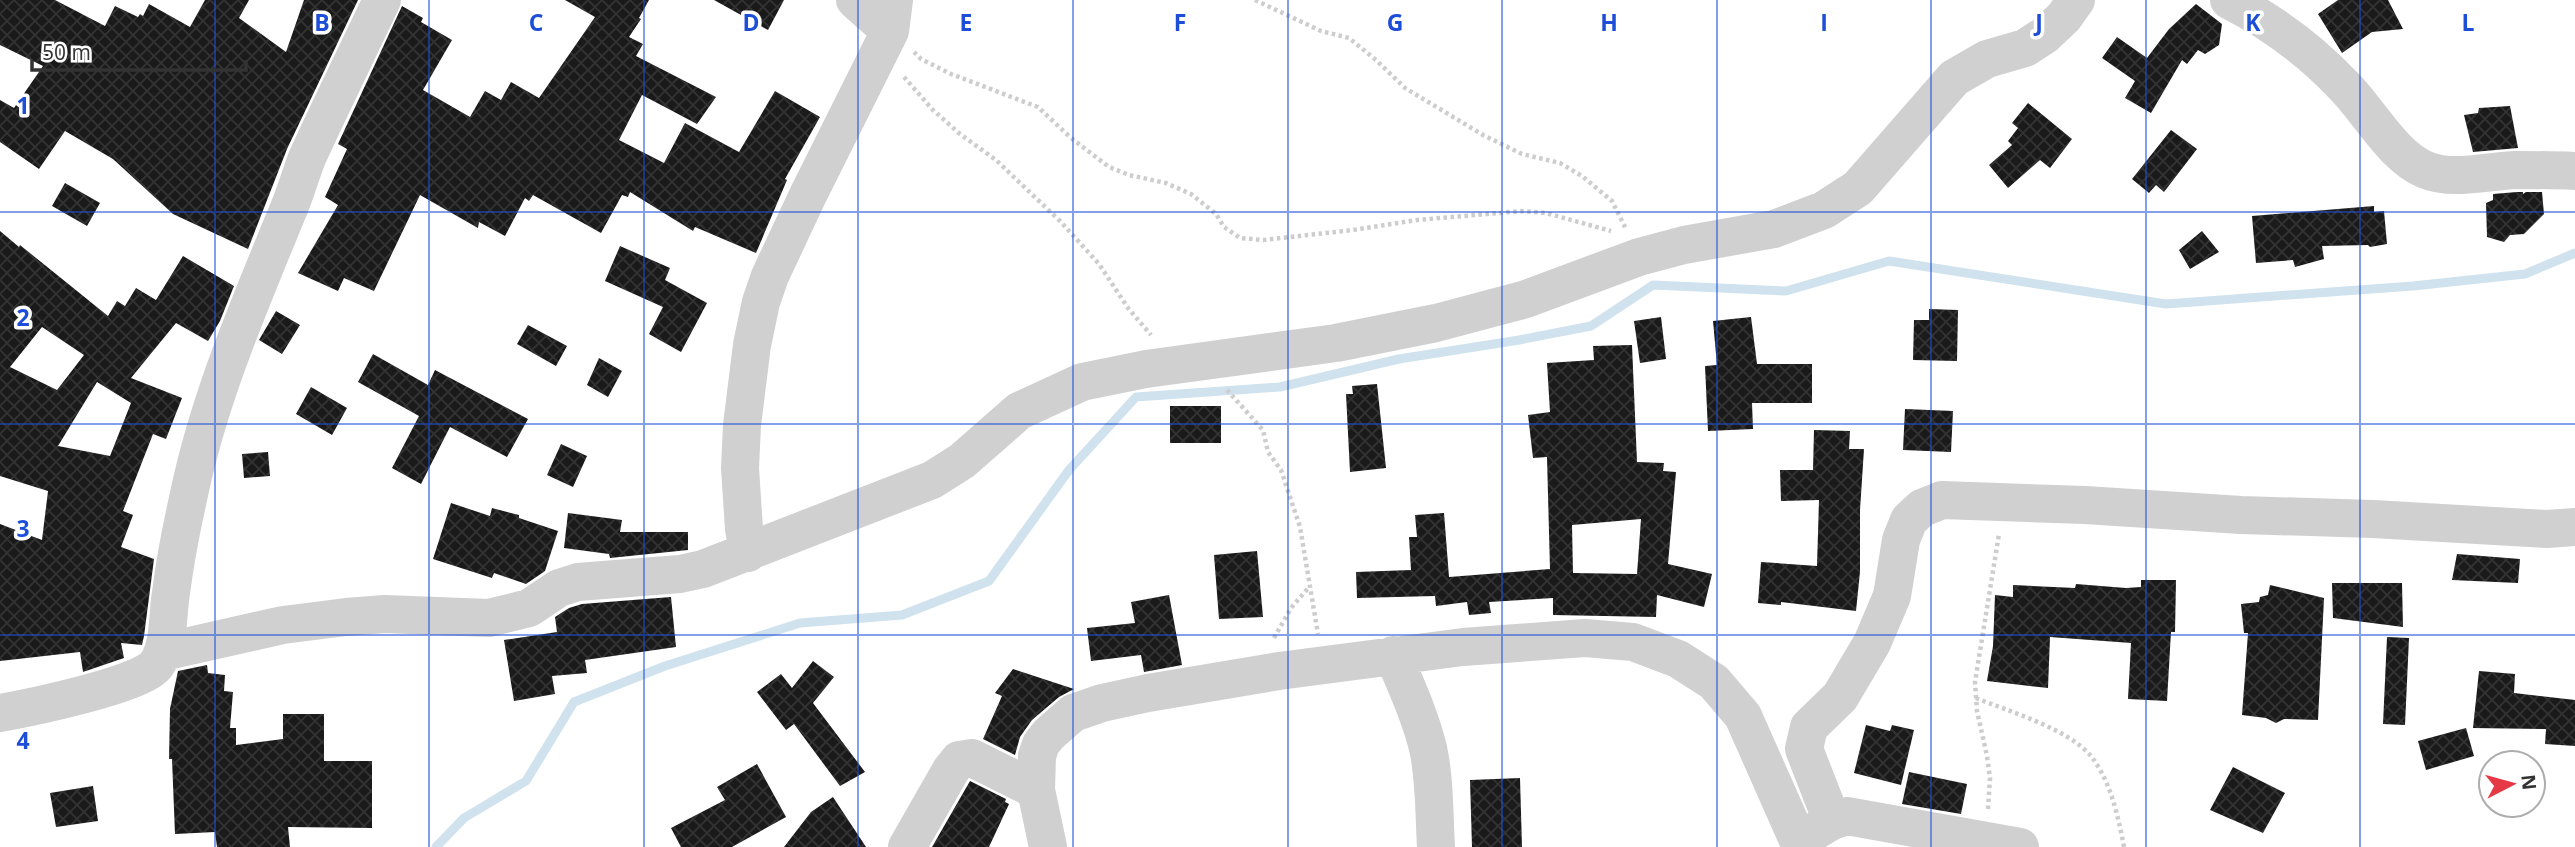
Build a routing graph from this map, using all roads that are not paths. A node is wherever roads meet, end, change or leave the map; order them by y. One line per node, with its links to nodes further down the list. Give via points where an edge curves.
1 (382, 0): 9 (street, via 306,162 219,389 198,452)
2 (855, 0): 5 (street)
3 (2076, 0): 8 (street, via 2045,35 2025,48 1987,59 1954,78 1873,172 1824,210 1774,229 1639,257 1526,299 1436,324 1082,382 1019,411 962,461 932,480)
4 (2229, 0): 6 (street, via 2277,28 2317,60 2408,160 2427,171)
5 (892, 15): 8 (street, via 761,302 742,425 741,502)
6 (2575, 171)
7 (2575, 527): 13 (street, via 1941,500 1909,520 1882,622 1840,697 1809,727 1804,749)
8 (748, 553): 9 (street, via 680,574 578,582 559,588 530,608 489,618 346,617 283,625)
9 (163, 652): 11 (street, via 156,665 140,677)
10 (1393, 655): 12 (street, via 1147,693 1073,713 1041,744); 14 (street, via 1585,638 1633,642 1678,659 1714,682 1743,716); 18 (street, via 1428,749)
11 (0, 712)
12 (1036, 790): 16 (street, via 972,758 959,760); 17 (street)
13 (1832, 821): 14 (street); 15 (street, via 1847,816 1863,818)
14 (1799, 844)
15 (2002, 844)
16 (907, 847)
17 (1048, 847)
18 (1436, 847)

